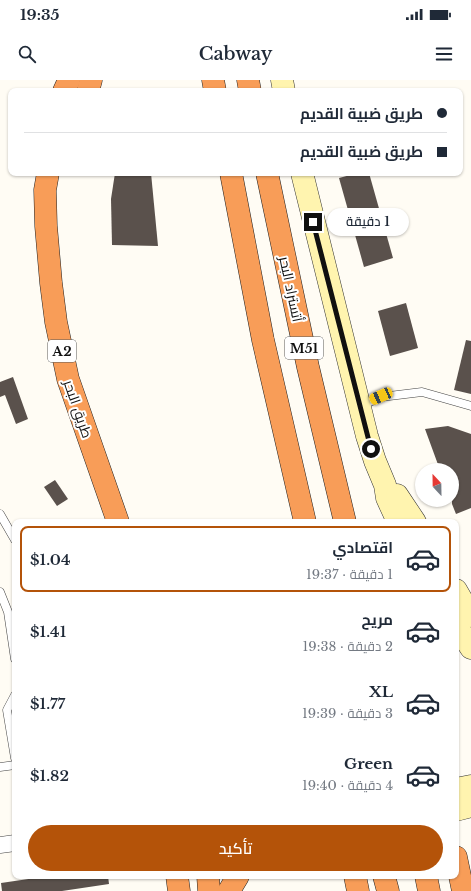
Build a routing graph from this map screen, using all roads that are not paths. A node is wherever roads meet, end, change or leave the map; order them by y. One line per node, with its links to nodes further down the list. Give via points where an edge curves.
1 (48, 176): 9 (highway, طريق البحر / A2, via 46,226 50,283 59,337 68,380)
2 (232, 176): 10 (highway, M51, via 263,340)
3 (268, 176): 11 (highway, أتستراد البحر / M51, via 308,366)
4 (303, 176): 5 (street)
5 (359, 406): 6 (lane, via 381,396 422,392); 7 (street)
6 (471, 406)
7 (385, 485): 12 (street, via 387,498); 13 (street, via 397,494)
8 (0, 514): 14 (lane)
9 (117, 519)
10 (304, 519)
11 (344, 519)
12 (397, 519)
13 (413, 519)
14 (12, 535)
15 (0, 592): 19 (lane, via 8,612)
16 (459, 595): 17 (street)
17 (471, 616)
18 (459, 629): 20 (street)
19 (12, 639)
20 (471, 648)
21 (12, 701): 22 (lane, via 7,710)
22 (12, 740)
23 (12, 765): 24 (lane)
24 (0, 767)
25 (471, 786): 26 (street)
26 (459, 788)
27 (471, 806): 28 (street)
28 (459, 809)
29 (12, 843): 30 (street)
30 (0, 845)
31 (459, 872): 44 (highway)
32 (177, 879): 38 (highway)
33 (208, 879): 39 (highway)
34 (236, 879): 40 (highway)
35 (356, 879): 41 (highway)
36 (385, 879): 42 (highway)
37 (427, 879): 43 (highway)
38 (179, 891)
39 (209, 891)
40 (229, 891)
41 (358, 891)
42 (388, 891)
43 (429, 891)
44 (463, 891)

